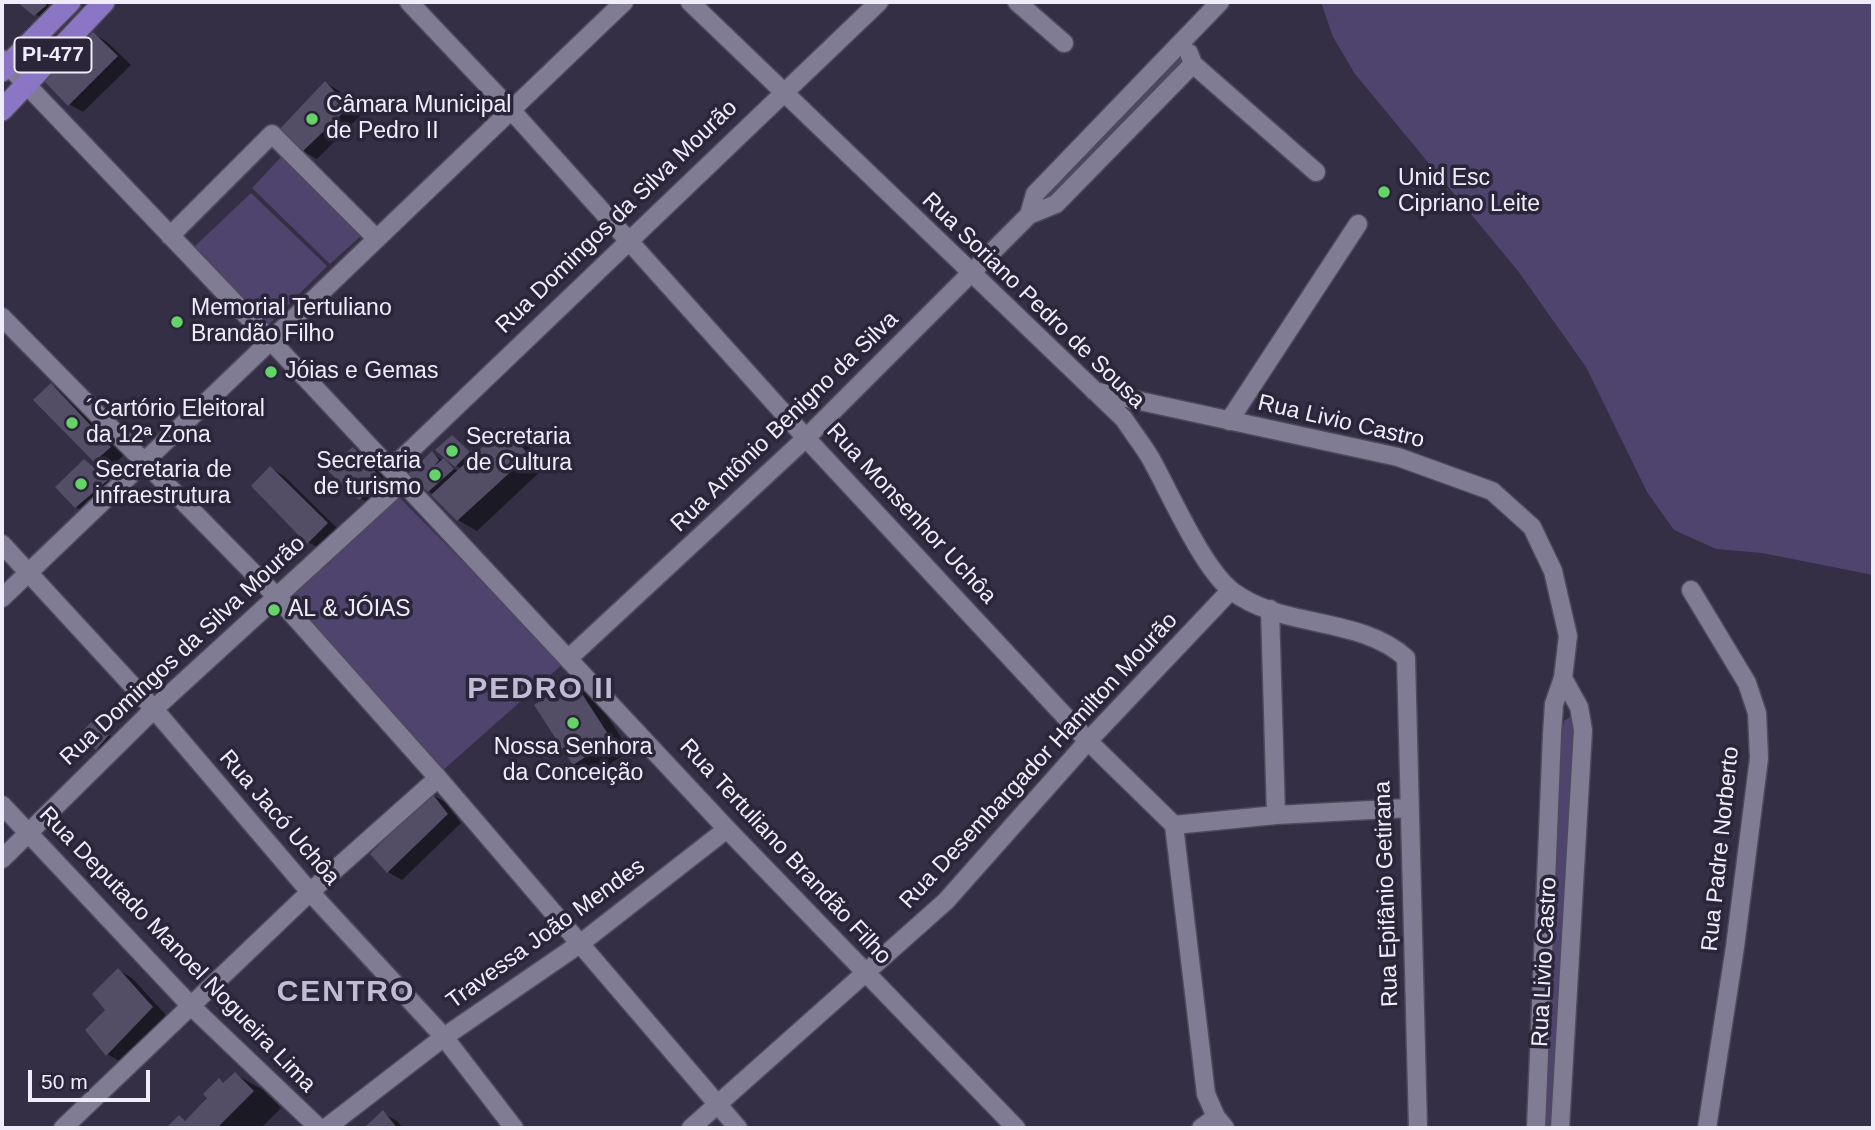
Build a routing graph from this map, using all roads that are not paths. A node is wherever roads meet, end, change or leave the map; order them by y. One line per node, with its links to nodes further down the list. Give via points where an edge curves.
1 (70, 2): 12 (main road, PI-477)
2 (104, 2): 13 (main road, PI-477)
3 (409, 2): 16 (street, Rua Monsenhor Uchôa)
4 (624, 2): 16 (street)
5 (690, 2): 14 (street, Rua Soriano Pedro de Sousa)
6 (879, 2): 14 (street, Rua Domingos da Silva Mourão)
7 (1017, 2): 9 (street)
8 (1211, 5): 10 (street, Rua Antônio Benigno da Silva)
9 (1064, 43)
10 (1175, 46): 11 (street, via 1189,52); 18 (street, Rua Antônio Benigno da Silva, via 1035,194)
11 (1193, 64): 17 (street); 18 (street, Rua Antônio Benigno da Silva, via 1056,204)
12 (4, 65): 13 (street, Rua Tertuliano Brandão Filho)
13 (25, 84): 15 (main road, PI-477); 20 (street, Rua Tertuliano Brandão Filho)
14 (782, 92): 22 (street, Rua Domingos da Silva Mourão); 23 (street, Rua Soriano Pedro de Sousa)
15 (2, 110)
16 (512, 111): 21 (street); 22 (street, Rua Monsenhor Uchôa)
17 (1316, 172)
18 (1029, 215): 23 (street, Rua Antônio Benigno da Silva)
19 (1358, 225): 27 (street)
20 (170, 236): 21 (street, via 272,134); 25 (street, Rua Tertuliano Brandão Filho)
21 (377, 239): 25 (street)
22 (627, 241): 28 (street, Rua Monsenhor Uchôa); 30 (street, Rua Domingos da Silva Mourão)
23 (973, 275): 26 (street, Rua Soriano Pedro de Sousa); 28 (street, Rua Antônio Benigno da Silva)
24 (2, 317): 29 (street)
25 (272, 342): 29 (street); 30 (street, Rua Tertuliano Brandão Filho)
26 (1094, 391): 27 (street, Rua Livio Castro); 33 (street, Rua Soriano Pedro de Sousa, via 1124,419 1201,552)
27 (1229, 421): 40 (street, Rua Livio Castro, via 1398,457 1492,491 1532,527 1553,571 1568,636)
28 (806, 438): 38 (street, Rua Antônio Benigno da Silva); 42 (street, Rua Monsenhor Uchôa)
29 (142, 462): 32 (street); 35 (street)
30 (396, 476): 35 (street, Rua Domingos da Silva Mourão); 38 (street, Rua Tertuliano Brandão Filho)
31 (2, 544): 32 (street, Rua Jacó Uchôa)
32 (29, 573): 36 (street); 41 (street, Rua Jacó Uchôa)
33 (1231, 590): 37 (street, Rua Soriano Pedro de Sousa); 42 (street, Rua Desembargador Hamilton Mourão)
34 (1691, 590): 69 (street, Rua Padre Norberto, via 1747,683 1757,713 1759,758)
35 (278, 597): 41 (street, Rua Domingos da Silva Mourão); 43 (street)
36 (2, 598)
37 (1270, 609): 39 (street, Rua Soriano Pedro de Sousa, via 1388,643); 46 (street)
38 (569, 658): 48 (street, Rua Tertuliano Brandão Filho)
39 (1406, 658): 45 (street, Rua Epifânio Getirana)
40 (1563, 678): 67 (street, Rua Livio Castro, via 1554,704 1552,734); 68 (street, Rua Livio Castro, via 1579,707 1583,730)
41 (153, 709): 49 (street, Rua Domingos da Silva Mourão); 51 (street, Rua Jacó Uchôa)
42 (1088, 741): 47 (street, Rua Monsenhor Uchôa); 53 (street, Rua Desembargador Hamilton Mourão, via 946,901)
43 (438, 778): 51 (street); 52 (street)
44 (2, 805): 49 (street, Rua Deputado Manoel Nogueira Lima)
45 (1409, 808): 46 (street); 66 (street, Rua Epifânio Getirana)
46 (1276, 815): 47 (street)
47 (1174, 825): 57 (street, via 1202,1074)
48 (727, 829): 52 (street, Travessa João Mendes); 53 (street, Rua Tertuliano Brandão Filho)
49 (27, 832): 50 (street, Rua Domingos da Silva Mourão); 54 (street, Rua Deputado Manoel Nogueira Lima)
50 (2, 859)
51 (310, 892): 54 (street); 55 (street, Rua Jacó Uchôa)
52 (581, 943): 55 (street, Travessa João Mendes); 56 (street)
53 (866, 974): 56 (street, Rua Desembargador Hamilton Mourão); 64 (street, Rua Tertuliano Brandão Filho)
54 (191, 1006): 58 (street); 59 (street, Rua Deputado Manoel Nogueira Lima)
55 (444, 1037): 60 (street, Travessa João Mendes); 61 (street, Rua Jacó Uchôa)
56 (718, 1106): 62 (street, Rua Desembargador Hamilton Mourão); 63 (street)
57 (1220, 1122): 65 (street)
58 (63, 1128)
59 (319, 1128)
60 (326, 1128)
61 (514, 1128)
62 (691, 1128)
63 (738, 1128)
64 (1016, 1128)
65 (1201, 1128)
66 (1418, 1128)
67 (1536, 1128)
68 (1560, 1128)
69 (1707, 1128)

